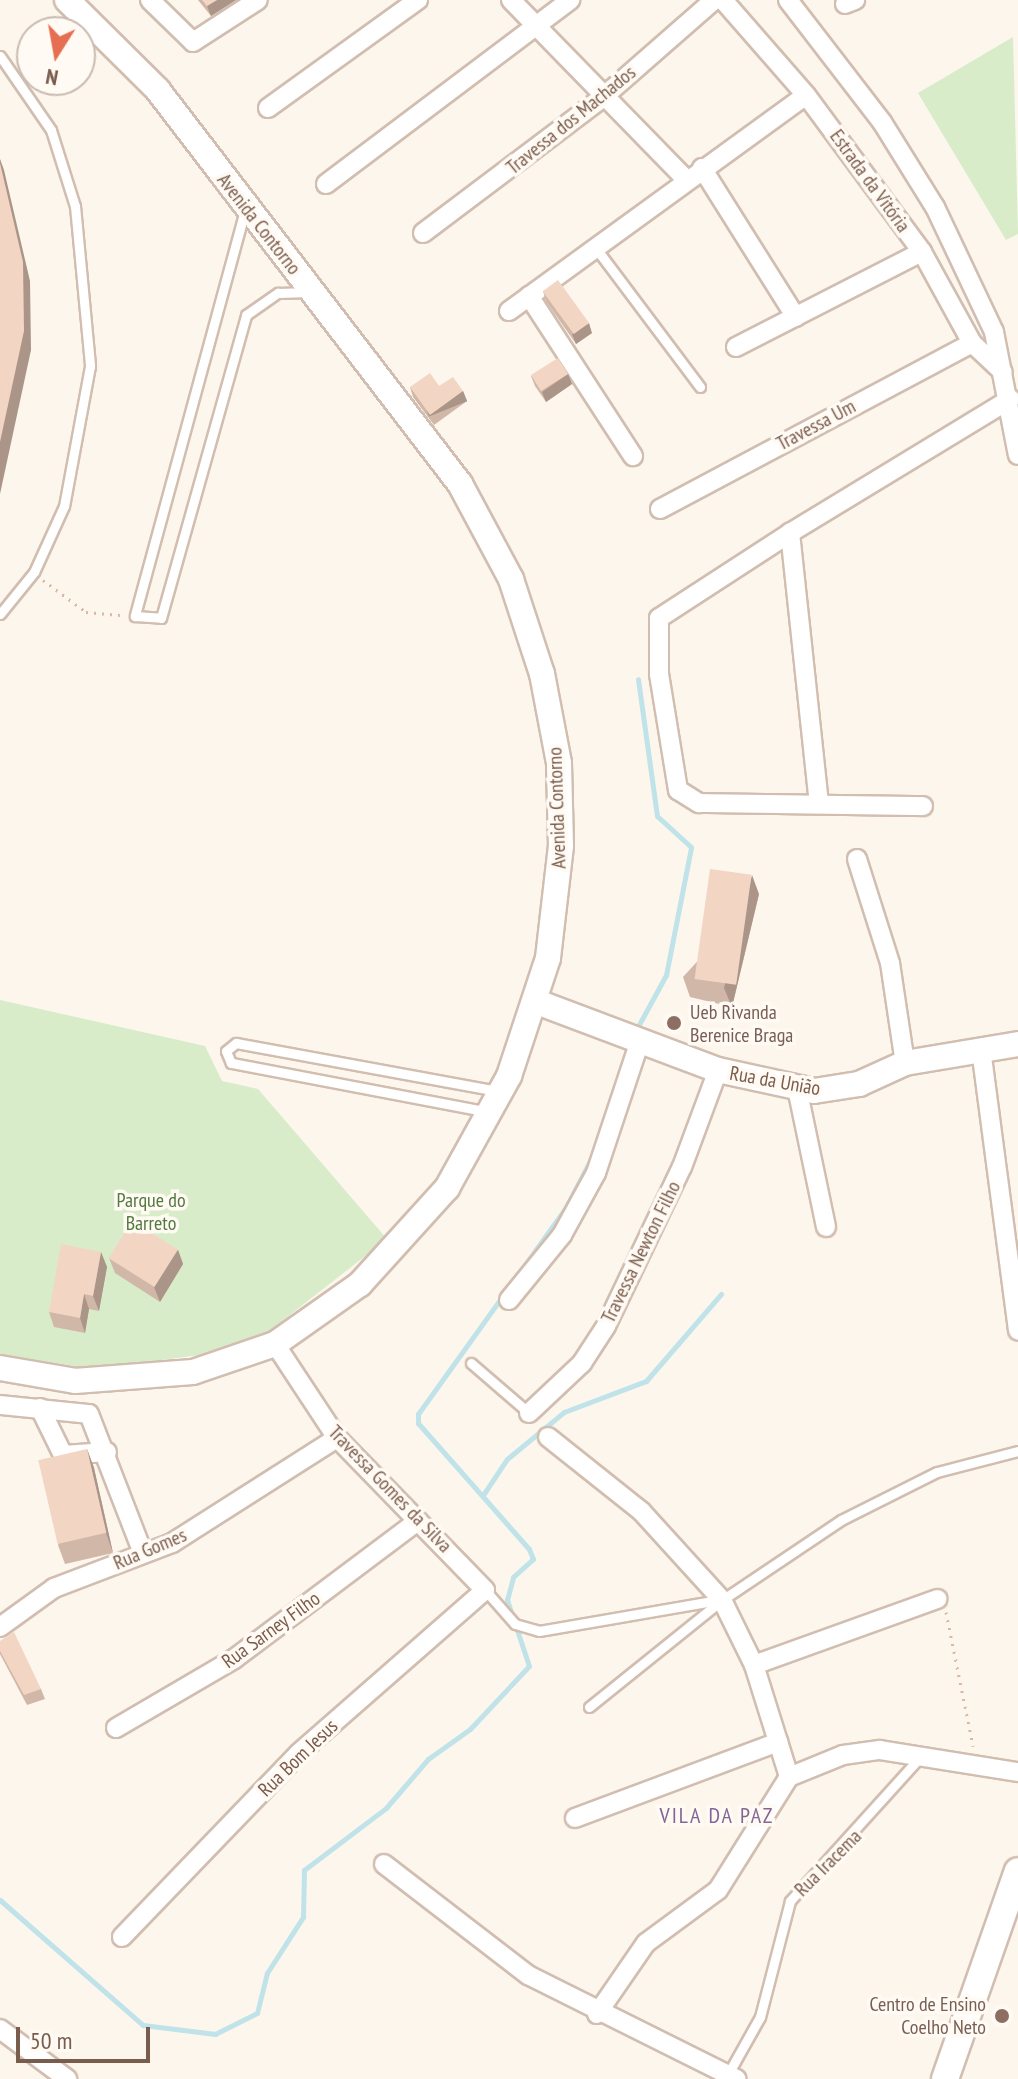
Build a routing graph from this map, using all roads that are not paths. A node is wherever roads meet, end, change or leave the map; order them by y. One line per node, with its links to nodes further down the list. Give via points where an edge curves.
1 (67, 0): 18 (street, Avenida Contorno, via 158,90)
2 (150, 0): 3 (street, via 193,42)
3 (258, 0)
4 (418, 0): 14 (street)
5 (511, 0): 10 (street)
6 (570, 0): 10 (street)
7 (714, 0): 13 (street, Travessa dos Machados)
8 (723, 0): 12 (street, Estrada da Vitória)
9 (788, 0): 28 (street, Estrada da Vitória, via 882,122 935,207)
10 (538, 29): 13 (street); 17 (street)
11 (0, 56): 35 (lane, via 51,130 75,206 87,296 83,432 64,506 34,572)
12 (806, 95): 15 (street); 21 (street, Estrada da Vitória)
13 (601, 99): 16 (street); 19 (street, Travessa dos Machados)
14 (268, 108)
15 (702, 168): 16 (street); 25 (street)
16 (685, 178): 20 (street)
17 (326, 184)
18 (245, 210): 22 (street, Avenida Contorno); 22 (lane, via 135,616 161,618 246,315 278,293)
19 (423, 233)
20 (595, 247): 23 (street); 29 (lane)
21 (922, 252): 25 (street); 26 (street, Estrada da Vitória)
22 (313, 292): 39 (street, Avenida Contorno, via 460,484 511,579 542,674 559,763 561,846 558,904)
23 (529, 296): 24 (street); 32 (street)
24 (509, 311)
25 (796, 317): 27 (street)
26 (972, 343): 28 (street, Estrada da Vitória); 33 (street, Travessa Um)
27 (736, 347)
28 (1010, 368): 30 (street, Estrada da Vitória)
29 (700, 387)
30 (1010, 399): 31 (street, Estrada da Vitória); 34 (street)
31 (1018, 455)
32 (633, 456)
33 (660, 509)
34 (790, 533): 36 (street); 36 (street, via 663,611 656,627 659,674 684,798)
35 (0, 614)
36 (819, 804): 37 (street)
37 (923, 806)
38 (857, 859): 43 (street, via 890,963)
39 (537, 1002): 40 (street, Rua da União); 46 (street, Avenida Contorno)
40 (633, 1038): 44 (street, Rua da União); 48 (street, via 596,1173 562,1235)
41 (1018, 1044): 42 (street, Rua da União)
42 (981, 1049): 43 (street, Rua da União); 49 (street)
43 (905, 1063): 45 (street, Rua da União, via 836,1091)
44 (718, 1070): 45 (street, Rua da União); 55 (street, Travessa Newton Filho, via 682,1167 606,1326 582,1363)
45 (797, 1088): 47 (street)
46 (497, 1102): 46 (lane, via 236,1043 226,1051 231,1063); 50 (street, Avenida Contorno, via 447,1188 360,1284)
47 (826, 1227)
48 (509, 1300)
49 (1018, 1331)
50 (275, 1344): 52 (street, Avenida Contorno, via 193,1372 119,1381); 57 (street, Travessa Gomes da Silva)
51 (471, 1363): 55 (lane)
52 (0, 1368)
53 (0, 1405): 54 (street)
54 (40, 1408): 59 (street, via 89,1414); 59 (street, via 63,1455)
55 (529, 1413)
56 (548, 1437): 64 (street, via 641,1511)
57 (337, 1438): 60 (street, Travessa Gomes da Silva); 61 (street, Rua Gomes, via 193,1531)
58 (1018, 1451): 64 (lane, via 893,1490)
59 (107, 1452): 61 (street)
60 (418, 1521): 62 (street, Travessa Gomes da Silva); 68 (street, Rua Sarney Filho, via 234,1659)
61 (143, 1553): 65 (street, Rua Gomes, via 54,1588)
62 (485, 1590): 64 (lane, via 515,1624 539,1631); 76 (street, Rua Bom Jesus, via 299,1753)
63 (937, 1599): 66 (street)
64 (722, 1600): 66 (street); 67 (lane)
65 (0, 1627)
66 (754, 1665): 69 (street)
67 (589, 1707)
68 (116, 1728)
69 (778, 1742): 72 (street); 73 (street)
70 (922, 1755): 71 (street); 72 (street, via 843,1755); 79 (lane, Rua Iracema, via 790,1901 760,2017)
71 (1018, 1772)
72 (789, 1777): 77 (street, via 718,1890 646,1943)
73 (575, 1818)
74 (384, 1864): 77 (street, via 528,1975)
75 (1018, 1871): 81 (main road)
76 (122, 1937)
77 (597, 2014): 79 (street)
78 (0, 2029): 80 (street)
79 (732, 2077)
80 (67, 2079)
81 (945, 2079)

